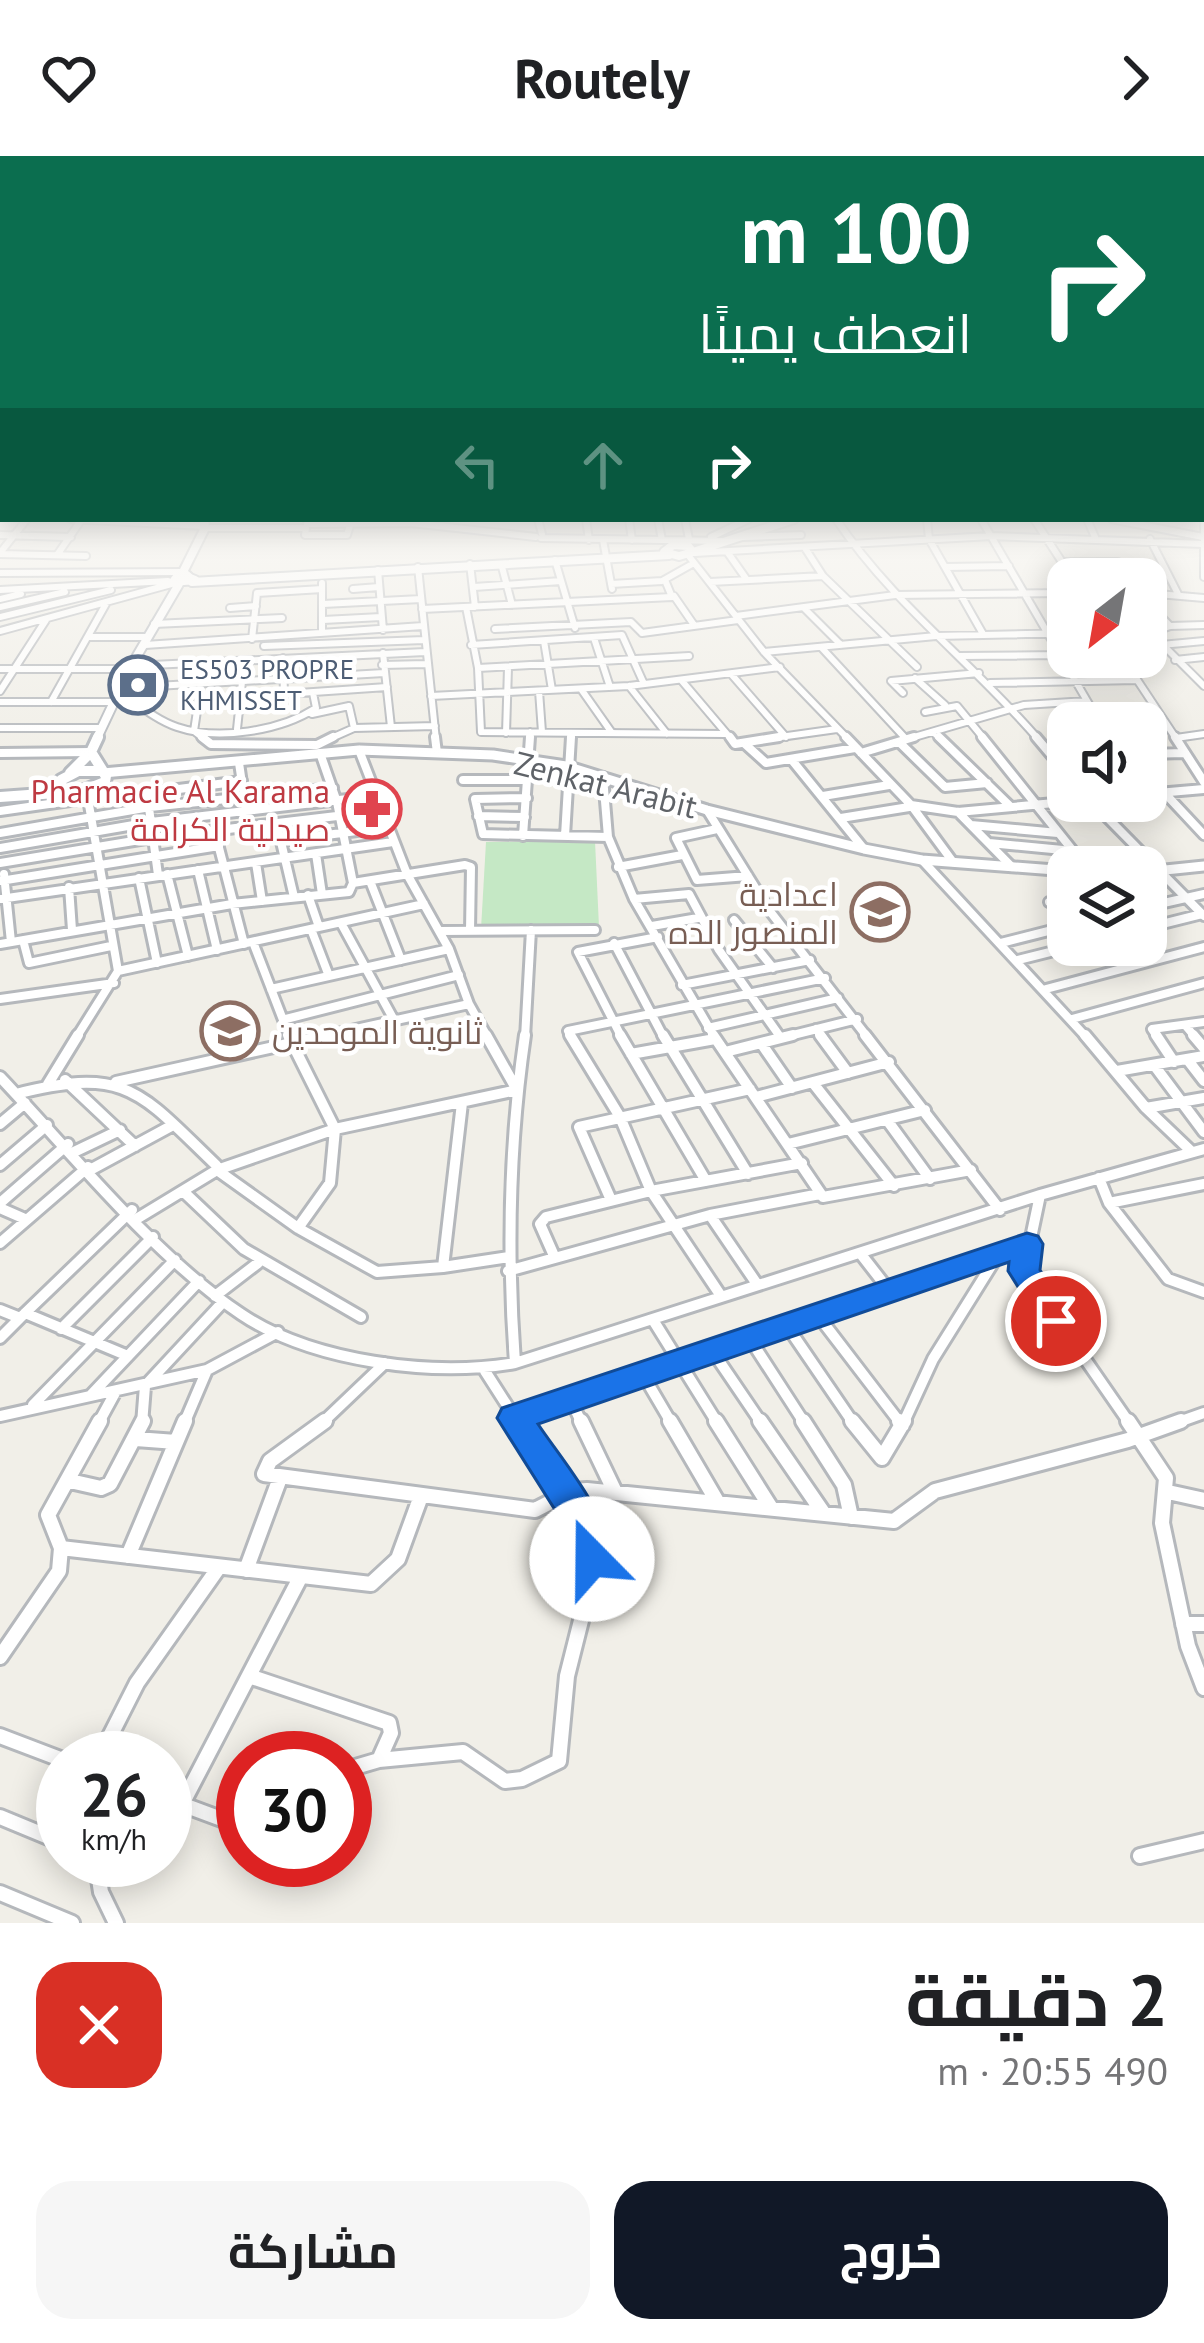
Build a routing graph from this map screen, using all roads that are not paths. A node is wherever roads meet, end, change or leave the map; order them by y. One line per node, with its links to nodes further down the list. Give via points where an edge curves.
1 (25, 591): 20 (street)
2 (38, 591): 20 (street)
3 (39, 591): 20 (street)
4 (104, 591): 38 (street)
5 (145, 591): 31 (street)
6 (171, 591): 53 (main road)
7 (290, 591): 21 (street)
8 (322, 591): 36 (street)
9 (379, 591): 32 (street)
10 (421, 591): 37 (street)
11 (473, 591): 41 (street)
12 (511, 591): 39 (street)
13 (564, 591): 33 (street)
14 (613, 591): 30 (street)
15 (671, 591): 27 (street)
16 (717, 591): 48 (street)
17 (838, 591): 34 (street)
18 (891, 591): 28 (street)
19 (959, 591): 26 (street)
20 (34, 592): 35 (street); 38 (street)
21 (257, 593): 40 (street)
22 (1047, 593): 23 (street)
23 (1025, 594): 26 (street); 63 (street)
24 (1167, 594): 25 (street)
25 (1178, 594): 29 (street)
26 (961, 595): 28 (street); 65 (street)
27 (674, 596): 30 (street); 55 (street)
28 (895, 596): 34 (street); 69 (street)
29 (1204, 598)
30 (616, 600): 33 (street)
31 (107, 602): 44 (street); 70 (street)
32 (380, 602): 36 (street); 37 (street); 46 (street)
33 (567, 602): 39 (street); 54 (street)
34 (849, 602): 43 (street); 78 (street)
35 (0, 603)
36 (323, 604): 51 (street)
37 (422, 604): 41 (street); 57 (street)
38 (47, 605): 44 (street); 45 (street)
39 (512, 605): 41 (street)
40 (256, 606): 42 (street); 50 (street)
41 (471, 607): 81 (street)
42 (230, 608)
43 (804, 608): 48 (street); 84 (street)
44 (59, 615): 49 (street)
45 (0, 617)
46 (381, 617): 51 (street); 60 (street)
47 (282, 618): 50 (street)
48 (737, 618): 55 (street); 88 (street)
49 (47, 619): 61 (street); 109 (street)
50 (255, 619): 53 (street); 72 (street)
51 (323, 620): 62 (street)
52 (1167, 623): 58 (street)
53 (154, 624): 75 (main road)
54 (574, 625): 64 (street, via 631,622); 73 (street); 82 (street, via 495,629)
55 (694, 625): 64 (street)
56 (1204, 625): 58 (street)
57 (423, 626): 60 (street); 74 (street)
58 (1170, 626): 59 (street)
59 (1167, 627)
60 (383, 628): 62 (street); 76 (street)
61 (0, 631)
62 (322, 632): 67 (street)
63 (1047, 632)
64 (642, 633): 68 (street)
65 (982, 634): 66 (street); 69 (street)
66 (1047, 634)
67 (262, 635): 72 (street); 85 (street)
68 (625, 636): 71 (street); 99 (street)
69 (936, 636): 78 (street); 93 (street)
70 (89, 638): 75 (street); 110 (street)
71 (594, 638): 73 (street); 100 (street)
72 (251, 639): 75 (street)
73 (576, 639): 77 (street)
74 (424, 640): 76 (street); 87 (street)
75 (146, 641): 104 (main road)
76 (384, 641): 85 (street); 90 (street)
77 (544, 641): 80 (street); 102 (street)
78 (890, 641): 84 (street); 103 (street)
79 (1204, 641): 83 (street)
80 (512, 643): 82 (street); 106 (street)
81 (471, 644): 82 (street); 105 (street)
82 (498, 644)
83 (1167, 644)
84 (841, 645): 86 (street)
85 (264, 646): 97 (street)
86 (821, 647): 88 (street); 171 (street)
87 (425, 652): 90 (street); 101 (street)
88 (764, 652): 107 (street)
89 (1167, 652): 98 (street)
90 (383, 653): 96 (street); 111 (street)
91 (1047, 655): 93 (street)
92 (689, 656): 99 (street)
93 (960, 656): 112 (street)
94 (1204, 657): 98 (street)
95 (283, 658): 96 (street); 97 (street); 117 (street)
96 (313, 658): 114 (street)
97 (261, 659): 104 (street)
98 (1175, 660): 128 (street)
99 (634, 661): 100 (street); 126 (street)
100 (602, 662): 102 (street); 130 (street)
101 (426, 664): 111 (street); 119 (street)
102 (548, 666): 106 (street); 132 (street)
103 (917, 667)
104 (131, 668): 110 (street); 138 (main road)
105 (478, 668): 106 (street); 139 (street)
106 (513, 668): 135 (street)
107 (780, 668): 113 (street); 158 (street)
108 (0, 669): 109 (street)
109 (16, 669): 110 (street); 134 (street)
110 (71, 669): 144 (street)
111 (383, 669): 114 (street); 129 (street)
112 (979, 673): 115 (street); 123 (street)
113 (732, 675): 120 (street); 169 (street)
114 (312, 677): 117 (street)
115 (915, 678): 137 (street, via 891,681); 145 (street)
116 (1074, 678): 124 (street)
117 (283, 679): 121 (street); 136 (street, via 283,694)
118 (1137, 680): 124 (street); 170 (street)
119 (430, 681): 122 (street); 140 (street)
120 (682, 681): 126 (street); 167 (street)
121 (242, 682): 125 (street); 157 (street)
122 (417, 682)
123 (989, 683): 124 (street); 146 (street)
124 (1077, 683): 141 (street)
125 (201, 684): 138 (street); 159 (street)
126 (644, 684): 127 (street)
127 (629, 686): 130 (street); 166 (street)
128 (1204, 686)
129 (387, 687): 136 (street); 152 (street)
130 (610, 687): 131 (street)
131 (581, 689): 132 (street); 163 (street)
132 (552, 690): 133 (street)
133 (539, 691): 135 (street); 160 (street)
134 (0, 692)
135 (509, 692): 139 (street); 161 (street)
136 (313, 693): 148 (street)
137 (903, 693)
138 (119, 694): 144 (street); 155 (main road); 159 (street)
139 (480, 694): 140 (street); 161 (street, via 481,732)
140 (431, 696): 151 (street)
141 (1088, 701): 146 (street)
142 (0, 702): 143 (street)
143 (31, 702): 144 (street); 154 (street)
144 (51, 702)
145 (945, 705): 147 (street); 149 (street, via 955,704)
146 (1012, 709): 149 (street); 175 (street)
147 (925, 712)
148 (309, 715): 150 (street); 156 (street, via 350,706)
149 (970, 721): 164 (street); 206 (street)
150 (282, 726): 157 (street); 173 (street)
151 (435, 726): 152 (street); 179 (street)
152 (391, 727): 156 (street)
153 (0, 728): 154 (street)
154 (18, 728): 155 (street)
155 (101, 728): 177 (main road)
156 (354, 728): 173 (street)
157 (237, 729): 159 (street)
158 (837, 729): 169 (street); 176 (street)
159 (194, 731): 173 (street, via 212,745)
160 (542, 732): 162 (street); 165 (street)
161 (506, 733): 162 (street)
162 (530, 733): 182 (street)
163 (612, 733): 165 (street); 166 (street)
164 (933, 733): 171 (street); 191 (street)
165 (571, 734): 185 (street)
166 (667, 734): 167 (street)
167 (726, 734): 172 (street)
168 (1204, 734): 170 (street)
169 (786, 737): 172 (street)
170 (1175, 738): 181 (street)
171 (903, 741): 176 (street); 191 (street, via 943,786)
172 (745, 744): 183 (street, via 764,762)
173 (319, 749): 174 (street, Zenkat Arabit); 184 (street, Zenkat Arabit); 194 (street)
174 (359, 750): 179 (street, Zenkat Arabit); 199 (street)
175 (1047, 750)
176 (858, 751): 183 (street); 192 (street)
177 (91, 752): 178 (street); 186 (main road); 195 (main road)
178 (0, 753)
179 (437, 753): 182 (street, Zenkat Arabit)
180 (1167, 753): 181 (street)
181 (1184, 753): 193 (street)
182 (528, 759): 185 (street, Zenkat Arabit); 189 (street)
183 (791, 759): 200 (street)
184 (239, 763): 190 (street); 195 (street, Zenkat Arabit, via 140,773)
185 (566, 766): 187 (street, Zenkat Arabit); 235 (street)
186 (67, 775): 195 (main road); 195 (main road, via 61,787); 201 (main road)
187 (603, 777): 210 (street, Zenkat Arabit); 236 (street)
188 (463, 780): 189 (street)
189 (526, 780): 203 (street)
190 (242, 781): 197 (street); 202 (street)
191 (987, 783): 209 (street)
192 (890, 785): 200 (street); 207 (street)
193 (1204, 785): 196 (street)
194 (333, 788): 202 (street); 204 (street)
195 (91, 789): 197 (street); 201 (main road); 211 (street); 218 (street)
196 (1167, 792)
197 (148, 793): 208 (street)
198 (1167, 794): 233 (street)
199 (373, 796): 204 (street); 213 (street)
200 (823, 796): 219 (street)
201 (3, 797)
202 (244, 797): 208 (street); 212 (street)
203 (527, 798): 215 (street, via 476,798); 217 (street)
204 (337, 802): 212 (street); 216 (street)
205 (1047, 804): 206 (street)
206 (1035, 805): 209 (street); 232 (street)
207 (910, 806): 214 (street); 219 (street); 257 (street)
208 (150, 807): 218 (street); 220 (street)
209 (1011, 807): 214 (street)
210 (707, 810): 227 (street); 247 (street, Zenkat Arabit)
211 (0, 812)
212 (246, 812): 220 (street); 225 (street)
213 (379, 812): 216 (street); 224 (street)
214 (958, 812): 223 (street)
215 (478, 816): 217 (street); 234 (street, via 485,836)
216 (339, 817): 222 (street); 231 (street)
217 (526, 817): 234 (street)
218 (89, 818): 226 (street); 230 (street)
219 (841, 818): 247 (street)
220 (151, 822): 230 (street); 237 (street)
221 (1111, 822): 244 (street)
222 (277, 825): 225 (street); 238 (street)
223 (971, 825): 232 (street); 240 (street)
224 (387, 827): 231 (street); 239 (street)
225 (249, 828): 228 (street)
226 (14, 830): 229 (street); 241 (street)
227 (717, 830): 252 (street, via 679,837); 269 (street)
228 (216, 832): 237 (street); 242 (street)
229 (0, 833)
230 (92, 833): 241 (street); 246 (street)
231 (343, 833): 238 (street); 249 (street)
232 (1058, 833): 243 (street)
233 (1204, 835)
234 (523, 836): 235 (street)
235 (565, 836): 236 (street)
236 (608, 837): 262 (street)
237 (152, 838): 246 (street); 251 (street)
238 (281, 842): 253 (street)
239 (394, 842): 249 (street); 268 (street)
240 (989, 843): 248 (street); 263 (street)
241 (16, 845): 245 (street); 254 (street)
242 (219, 846): 251 (street); 260 (street)
243 (1069, 846)
244 (1136, 846)
245 (0, 848)
246 (93, 848): 254 (street); 259 (street)
247 (864, 849): 255 (street, Zenkat Arabit)
248 (1047, 849)
249 (346, 850): 250 (street); 275 (street)
250 (316, 854): 253 (street); 279 (street)
251 (154, 855): 259 (street); 267 (street)
252 (682, 855): 262 (street); 269 (street, via 697,880)
253 (287, 858): 256 (street); 280 (street)
254 (18, 860): 258 (street)
255 (922, 860): 257 (street, Zenkat Arabit); 310 (street)
256 (256, 862): 260 (street); 284 (street)
257 (953, 862): 263 (street, Zenkat Arabit)
258 (0, 863): 272 (street)
259 (98, 865): 272 (street); 274 (street)
260 (227, 866): 264 (street); 286 (street)
261 (1204, 866): 266 (street)
262 (618, 867): 283 (street)
263 (1012, 867): 265 (street, Zenkat Arabit)
264 (198, 870): 267 (street); 288 (street)
265 (1047, 870)
266 (1167, 870)
267 (162, 874): 270 (street); 290 (street)
268 (407, 874): 273 (street); 287 (street); 303 (street, via 470,866)
269 (748, 876): 318 (street)
270 (139, 878): 274 (street); 292 (street)
271 (1167, 878): 282 (street)
272 (3, 880): 281 (street)
273 (370, 880): 275 (street); 289 (street)
274 (100, 883): 276 (street); 297 (street)
275 (353, 884): 279 (street)
276 (69, 887): 281 (street); 299 (street)
277 (1204, 894): 282 (street)
278 (308, 895): 279 (street); 280 (street); 298 (street)
279 (322, 895)
280 (294, 897): 284 (street)
281 (4, 898): 307 (street)
282 (1185, 898): 285 (street); 291 (street)
283 (634, 899): 293 (street, via 685,892); 304 (street)
284 (262, 901): 286 (street)
285 (1167, 902)
286 (232, 904): 288 (street); 308 (street)
287 (424, 904): 289 (street); 302 (street)
288 (204, 909): 290 (street); 314 (street)
289 (385, 913): 295 (street); 317 (street)
290 (177, 914): 292 (street); 316 (street)
291 (1203, 915): 296 (street)
292 (151, 918): 297 (street); 320 (street)
293 (698, 918): 304 (street); 323 (street)
294 (734, 920): 322 (street)
295 (341, 922): 298 (street); 321 (street)
296 (1167, 923)
297 (107, 925): 299 (street); 311 (street)
298 (315, 928): 308 (street); 325 (street)
299 (72, 930): 306 (street)
300 (531, 930): 301 (street); 303 (street); 370 (street)
301 (595, 930)
302 (440, 931): 303 (street); 313 (street)
303 (470, 931)
304 (655, 931): 309 (street); 329 (street)
305 (1047, 931): 310 (street)
306 (23, 940): 307 (street); 311 (street, via 29,963)
307 (5, 943)
308 (249, 943): 314 (street); 330 (street)
309 (614, 943): 338 (street); 344 (street, via 578,952)
310 (1001, 943): 319 (street)
311 (112, 946): 326 (street)
312 (1204, 947): 331 (street)
313 (449, 949): 317 (street); 324 (street)
314 (218, 950): 316 (street)
315 (1047, 953): 319 (street)
316 (188, 956): 320 (street)
317 (401, 960): 321 (street)
318 (810, 960): 322 (street); 327 (street)
319 (1018, 960): 331 (street)
320 (157, 963): 326 (street)
321 (367, 967): 325 (street); 333 (street)
322 (773, 968): 323 (street)
323 (740, 974): 329 (street); 332 (street)
324 (459, 975): 333 (street); 336 (street)
325 (329, 976): 330 (street)
326 (116, 977): 335 (street); 368 (street)
327 (825, 978): 332 (street); 334 (street)
328 (1204, 983): 342 (street)
329 (682, 985): 337 (street)
330 (271, 989): 340 (street)
331 (1046, 989): 342 (street)
332 (753, 993): 337 (street); 339 (street)
333 (379, 994): 340 (street); 343 (street)
334 (838, 998): 339 (street); 341 (street)
335 (0, 1000)
336 (469, 1004): 343 (street); 370 (street)
337 (693, 1006): 338 (street); 347 (street)
338 (649, 1013): 344 (street); 353 (street)
339 (766, 1015): 347 (street); 349 (street)
340 (286, 1019): 352 (street)
341 (857, 1019): 348 (street); 359 (street)
342 (1072, 1019): 361 (street)
343 (394, 1020): 352 (street)
344 (611, 1020): 356 (street); 380 (street, via 568,1030)
345 (1204, 1022): 346 (street)
346 (1185, 1025): 355 (street); 358 (street, via 1150,1031)
347 (708, 1028): 350 (street)
348 (816, 1029): 349 (street); 362 (street)
349 (781, 1038): 351 (street)
350 (715, 1039): 353 (street); 354 (street)
351 (761, 1043): 354 (street); 369 (street)
352 (289, 1044): 366 (street); 385 (street)
353 (670, 1048): 356 (street); 374 (street)
354 (724, 1052): 371 (street)
355 (1204, 1052): 357 (street)
356 (631, 1054): 377 (street)
357 (1187, 1059): 358 (street); 365 (street)
358 (1174, 1061): 360 (street)
359 (889, 1062): 362 (street); 379 (street)
360 (1154, 1065): 361 (street); 375 (street)
361 (1117, 1071): 378 (street)
362 (848, 1073): 367 (street)
363 (0, 1077): 373 (street)
364 (65, 1080): 366 (street); 368 (street); 386 (street)
365 (1204, 1081)
366 (116, 1082): 384 (street)
367 (813, 1083): 369 (street); 387 (street)
368 (47, 1085): 373 (street)
369 (792, 1088): 371 (street)
370 (517, 1090): 376 (street); 425 (street)
371 (753, 1093): 374 (street); 389 (street)
372 (1204, 1098): 375 (street)
373 (20, 1099): 382 (street); 383 (street)
374 (701, 1100): 377 (street); 398 (street)
375 (1180, 1102): 378 (street); 388 (street)
376 (462, 1103): 385 (street); 426 (street)
377 (662, 1108): 380 (street); 401 (street)
378 (1146, 1108): 392 (street)
379 (925, 1110): 381 (street); 397 (street)
380 (620, 1117): 404 (street); 408 (street, via 578,1128)
381 (887, 1120): 387 (street); 400 (street)
382 (0, 1124)
383 (46, 1125): 391 (street); 394 (street)
384 (173, 1126): 390 (street); 396 (street)
385 (335, 1129): 396 (street); 416 (street, via 330,1183)
386 (119, 1130): 390 (street); 391 (street)
387 (850, 1130): 389 (street); 403 (street)
388 (1204, 1132)
389 (788, 1144): 393 (street)
390 (135, 1146): 395 (street)
391 (71, 1148): 395 (street); 410 (street)
392 (1198, 1151): 399 (street)
393 (802, 1163): 398 (street); 406 (street)
394 (0, 1165)
395 (89, 1168): 412 (street); 414 (street)
396 (218, 1170): 405 (street); 416 (street)
397 (970, 1170): 400 (street); 411 (street)
398 (748, 1174): 401 (street)
399 (1099, 1178): 407 (street); 409 (street)
400 (930, 1179): 403 (street)
401 (706, 1181): 404 (street)
402 (1204, 1184): 409 (street)
403 (894, 1186): 406 (street, via 832,1199)
404 (651, 1191): 408 (street); 415 (street)
405 (184, 1192): 412 (street); 424 (street)
406 (820, 1194): 413 (street)
407 (1040, 1195): 411 (street); 419 (street)
408 (611, 1200): 421 (street, via 542,1220)
409 (1109, 1203): 430 (street, via 1168,1279)
410 (0, 1206): 414 (street)
411 (1000, 1210): 420 (street)
412 (135, 1214): 417 (street); 435 (street)
413 (710, 1215): 415 (street); 428 (street)
414 (25, 1219): 418 (street)
415 (674, 1225): 421 (street); 431 (street)
416 (298, 1228): 426 (street, via 377,1272)
417 (153, 1237): 423 (street); 439 (street)
418 (0, 1244)
419 (1027, 1244): 422 (street); 461 (street, via 1029,1283)
420 (860, 1252): 428 (street); 429 (street)
421 (555, 1258): 425 (street)
422 (996, 1258): 429 (street); 460 (street)
423 (175, 1260): 427 (street); 443 (street)
424 (258, 1263): 432 (street); 436 (street)
425 (509, 1264): 426 (street); 448 (street)
426 (442, 1267)
427 (199, 1281): 432 (street); 445 (street)
428 (757, 1284): 431 (street)
429 (888, 1288): 434 (street)
430 (1204, 1292)
431 (721, 1296): 437 (street)
432 (219, 1299): 440 (street); 452 (street)
433 (0, 1310): 435 (street)
434 (816, 1312): 438 (street); 460 (street)
435 (23, 1316): 439 (street); 442 (street)
436 (361, 1317)
437 (652, 1320): 446 (street); 448 (street)
438 (785, 1323): 441 (street); 460 (street, via 875,1455 888,1454)
439 (61, 1329): 443 (street)
440 (278, 1332): 447 (street); 449 (street)
441 (748, 1336): 444 (street); 474 (street, via 844,1484)
442 (0, 1338)
443 (95, 1343): 445 (street); 456 (street)
444 (711, 1349): 446 (street); 473 (street)
445 (128, 1356): 454 (street)
446 (679, 1360): 451 (street); 472 (street)
447 (385, 1363): 450 (street); 464 (street, via 331,1419 266,1465 264,1474)
448 (515, 1363): 450 (street)
449 (207, 1370): 452 (street); 463 (street)
450 (484, 1371): 459 (street)
451 (642, 1372): 455 (street); 471 (street)
452 (146, 1386): 453 (street); 462 (street)
453 (116, 1391): 454 (street); 465 (street)
454 (91, 1396): 456 (street)
455 (569, 1398): 459 (street); 466 (street)
456 (33, 1406): 458 (street)
457 (1204, 1413): 461 (street)
458 (0, 1416)
459 (515, 1418): 468 (street)
460 (902, 1424)
461 (1139, 1436): 467 (street); 474 (street, via 935,1491 900,1520)
462 (136, 1439): 463 (street); 465 (street, via 107,1487)
463 (176, 1442): 476 (street)
464 (280, 1478): 469 (street); 478 (street)
465 (70, 1481): 475 (street, via 48,1515)
466 (615, 1492): 468 (street); 471 (street)
467 (1168, 1492): 470 (street); 480 (street, via 1162,1523)
468 (564, 1495): 469 (street, via 535,1510); 488 (street, via 593,1546 559,1761 513,1781 463,1752)
469 (421, 1496): 479 (street, via 395,1566 381,1581)
470 (1204, 1500)
471 (718, 1502): 472 (street)
472 (771, 1508): 473 (street)
473 (824, 1514): 474 (street)
474 (851, 1517)
475 (61, 1548): 476 (street); 482 (street, via 58,1570)
476 (128, 1556): 477 (street)
477 (219, 1567): 478 (street); 485 (street)
478 (246, 1570): 479 (street)
479 (301, 1576): 483 (street)
480 (1183, 1624): 481 (street); 484 (street)
481 (1204, 1624)
482 (0, 1658)
483 (249, 1676): 488 (street, via 389,1723); 490 (street)
484 (1204, 1688)
485 (113, 1731)
486 (0, 1736): 487 (street)
487 (36, 1750)
488 (380, 1760): 489 (street)
489 (372, 1762)
490 (192, 1785)
491 (0, 1816): 492 (street)
492 (36, 1831)
493 (1204, 1840): 494 (street)
494 (1140, 1856)
495 (101, 1887): 498 (street)
496 (0, 1893): 497 (street)
497 (72, 1923)
498 (116, 1923)

